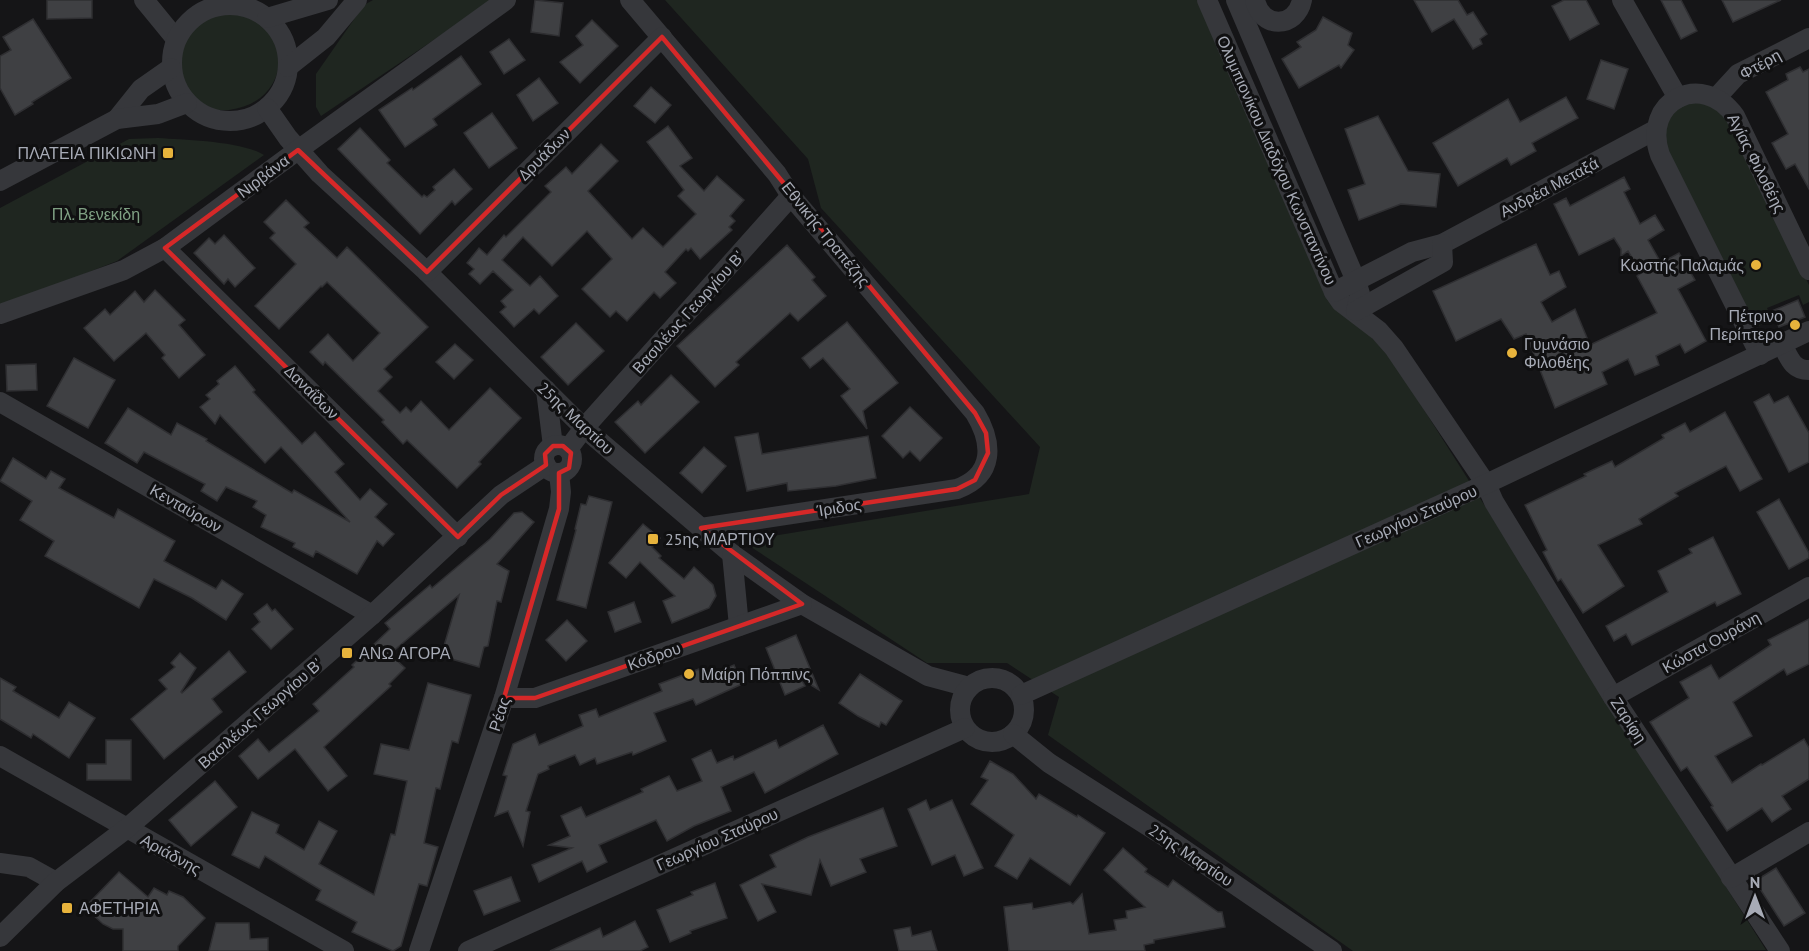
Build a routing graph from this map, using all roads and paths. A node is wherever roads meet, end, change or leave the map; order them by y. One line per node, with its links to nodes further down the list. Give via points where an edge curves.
1 (144, 0): 14 (street)
2 (328, 0): 11 (street)
3 (357, 0): 15 (street, via 326,38)
4 (506, 0): 23 (street, Νιρβάνα)
5 (630, 0): 12 (street, Εθνικής Τραπέζης)
6 (1207, 0): 31 (street, Ολυμπιονίκου Διαδόχου Κωνσταντίνου)
7 (1236, 0): 30 (street, Ολυμπιονίκου Διαδόχου Κωνσταντίνου)
8 (1256, 0): 9 (street, via 1260,13 1282,22 1296,15)
9 (1302, 0)
10 (1622, 0): 17 (street)
11 (258, 8): 14 (street, via 225,4 210,8 196,15); 15 (street, via 284,40)
12 (662, 37): 25 (street, Εθνικής Τραπέζης); 29 (street, Δρυάδων)
13 (1809, 38): 18 (street, Φτέρη, via 1738,74)
14 (176, 39): 16 (street)
15 (288, 67): 20 (street, via 278,96)
16 (171, 68): 19 (street); 21 (street, via 141,89)
17 (1678, 98): 18 (street, Αγίας Φιλοθέης, via 1704,93); 22 (street, via 1663,111)
18 (1716, 98): 28 (street, Αγίας Φιλοθέης, via 1735,116)
19 (186, 103): 20 (street, via 219,120 244,120); 21 (street, via 158,114)
20 (267, 108): 23 (street, 25ης Μαρτίου)
21 (117, 119): 24 (street)
22 (1655, 130): 26 (street, Ανδρέα Μεταξά); 36 (street, via 1660,155)
23 (297, 150): 27 (street, Νιρβάνα); 29 (street, 25ης Μαρτίου)
24 (0, 181)
25 (791, 196): 40 (street, Βασιλέως Γεωργίου Β'); 42 (street, Εθνικής Τραπέζης, via 975,413 988,441 988,453)
26 (1442, 244): 30 (street, Ανδρέα Μεταξά, via 1412,252); 32 (street, via 1443,262)
27 (165, 248): 33 (street, Νιρβάνα, via 124,270); 45 (street, Δαναΐδων)
28 (1809, 270)
29 (427, 272): 38 (street, 25ης Μαρτίου)
30 (1356, 281): 31 (street, Ανδρέα Μεταξά); 32 (street, Ολυμπιονίκου Διαδόχου Κωνσταντίνου, via 1360,294)
31 (1334, 292): 32 (street, Ολυμπιονίκου Διαδόχου Κωνσταντίνου)
32 (1356, 311): 43 (street, Ολυμπιονίκου Διαδόχου Κωνσταντίνου, via 1394,348)
33 (0, 314)
34 (1809, 331): 35 (street, Γεωργίου Σταύρου)
35 (1782, 344): 36 (street, Γεωργίου Σταύρου); 37 (street, via 1791,363)
36 (1760, 355): 37 (street); 43 (street, Γεωργίου Σταύρου)
37 (1804, 370)
38 (546, 390): 40 (street, 25ης Μαρτίου); 41 (street, Ρέας)
39 (0, 402): 49 (street, Κενταύρων)
40 (584, 428): 41 (street, Βασιλέως Γεωργίου Β'); 44 (street, 25ης Μαρτίου)
41 (556, 458): 45 (street, Βασιλέως Γεωργίου Β', via 501,495); 55 (street, Ρέας, via 559,509)
42 (975, 480): 44 (street, Ίριδος, via 957,489)
43 (1486, 484): 53 (street, Γεωργίου Σταύρου); 54 (street, Ζαρίφη)
44 (701, 528): 46 (street, 25ης Μαρτίου)
45 (459, 537): 49 (street, Βασιλέως Γεωργίου Β')
46 (732, 554): 48 (street, 25ης Μαρτίου); 50 (street)
47 (1809, 588): 54 (street, Κώστα Ουράνη)
48 (802, 604): 50 (street, Κόδρου); 51 (street, 25ης Μαρτίου)
49 (372, 615): 59 (street, Βασιλέως Γεωργίου Β')
50 (740, 626): 55 (street, Κόδρου, via 535,698)
51 (928, 676): 52 (street, 25ης Μαρτίου); 56 (street, 25ης Μαρτίου)
52 (969, 687): 53 (street, via 984,678 993,678 1009,682); 56 (street, via 962,698)
53 (1021, 695): 57 (street, via 1024,707)
54 (1613, 697): 62 (street, Ζαρίφη)
55 (504, 698): 66 (street, Ρέας)
56 (962, 719): 57 (street, via 973,736 982,741 1004,740); 67 (street, Γεωργίου Σταύρου)
57 (1018, 727): 68 (street, 25ης Μαρτίου, via 1049,763)
58 (0, 756): 59 (street, Αριάδνης)
59 (126, 829): 63 (street, Βασιλέως Γεωργίου Β'); 65 (street, Αριάδνης)
60 (1809, 832): 62 (street)
61 (0, 863): 63 (street, via 29,867)
62 (1731, 878): 69 (street, Ζαρίφη)
63 (56, 882): 64 (street, Βασιλέως Γεωργίου Β')
64 (0, 937)
65 (344, 951)
66 (419, 951)
67 (468, 951)
68 (1332, 951)
69 (1780, 951)

